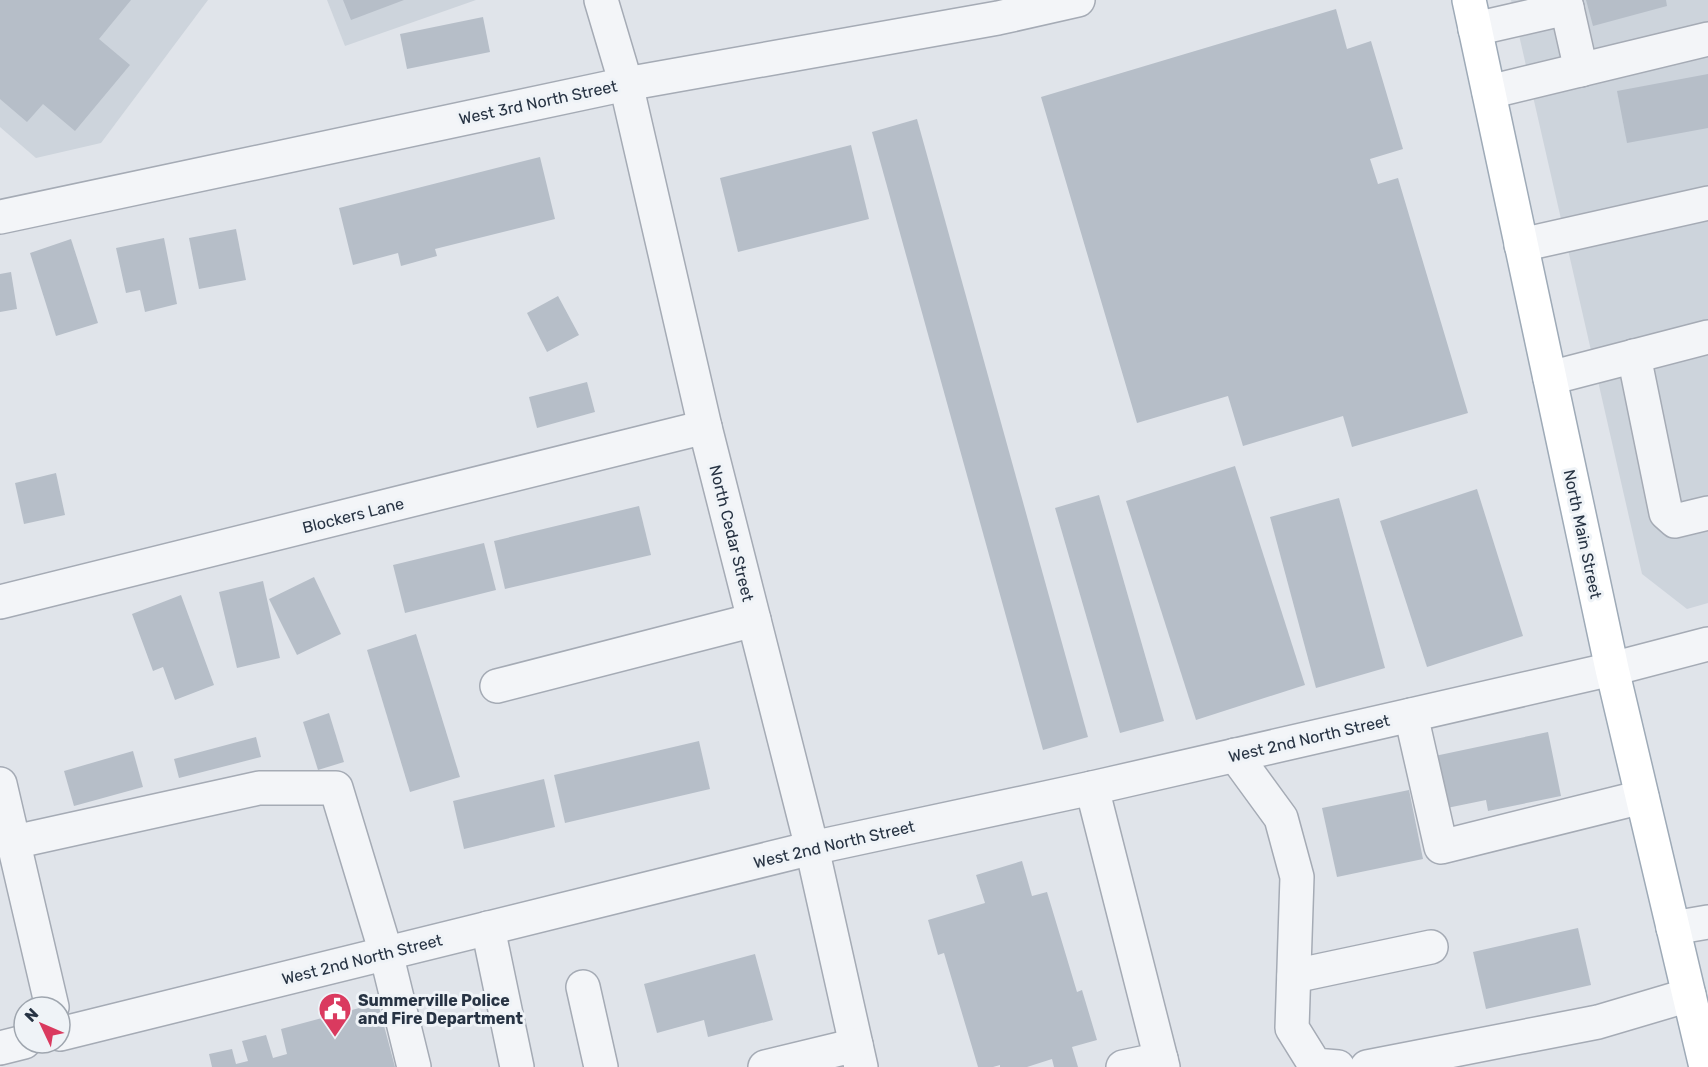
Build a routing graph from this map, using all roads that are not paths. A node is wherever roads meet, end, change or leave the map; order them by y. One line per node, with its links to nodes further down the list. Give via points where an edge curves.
1 (601, 0): 8 (street, North Cedar Street)
2 (1078, 0): 4 (street, West 3rd North Street)
3 (1566, 4): 5 (street); 7 (street)
4 (995, 9): 8 (street, West 3rd North Street)
5 (1472, 14): 9 (main road, North Main Street)
6 (1708, 39): 7 (street)
7 (1581, 70): 9 (street)
8 (626, 84): 11 (street, West 3rd North Street); 16 (street, North Cedar Street)
9 (1489, 92): 12 (main road, North Main Street)
10 (1708, 203): 12 (street)
11 (0, 217)
12 (1521, 244): 15 (main road, North Main Street)
13 (1708, 336): 14 (street)
14 (1634, 356): 15 (street); 17 (street, via 1666,513 1675,521)
15 (1550, 378): 21 (main road, North Main Street)
16 (705, 428): 18 (street, Blockers Lane); 19 (street, North Cedar Street)
17 (1708, 513)
18 (0, 602)
19 (754, 620): 22 (street); 29 (street, North Cedar Street)
20 (1708, 644): 21 (street, West 2nd North Street)
21 (1612, 669): 23 (street, West 2nd North Street); 27 (main road, North Main Street)
22 (497, 686)
23 (1411, 715): 24 (street, West 2nd North Street); 27 (street, via 1441,848)
24 (1235, 755): 26 (street, West 2nd North Street); 35 (street, via 1281,818 1297,878)
25 (0, 784): 28 (street)
26 (1092, 788): 29 (street, West 2nd North Street); 41 (street)
27 (1642, 797): 32 (main road, North Main Street)
28 (14, 842): 34 (street, via 259,788 336,788); 37 (street)
29 (812, 848): 31 (street, West 2nd North Street); 40 (street, North Cedar Street)
30 (1708, 921): 32 (street)
31 (488, 928): 34 (street, West 2nd North Street); 43 (street)
32 (1673, 928): 38 (main road, North Main Street)
33 (1431, 947): 35 (street)
34 (386, 953): 39 (street, West 2nd North Street); 42 (street)
35 (1294, 976): 47 (street, via 1292,1028 1315,1065)
36 (583, 987): 44 (street)
37 (49, 995)
38 (1689, 996): 48 (street, via 1598,1022); 49 (main road, North Main Street)
39 (72, 1031)
40 (859, 1056): 45 (street)
41 (1162, 1063): 46 (street)
42 (414, 1067)
43 (518, 1067)
44 (601, 1067)
45 (765, 1067)
46 (1123, 1067)
47 (1338, 1067)
48 (1367, 1067)
49 (1706, 1067)

